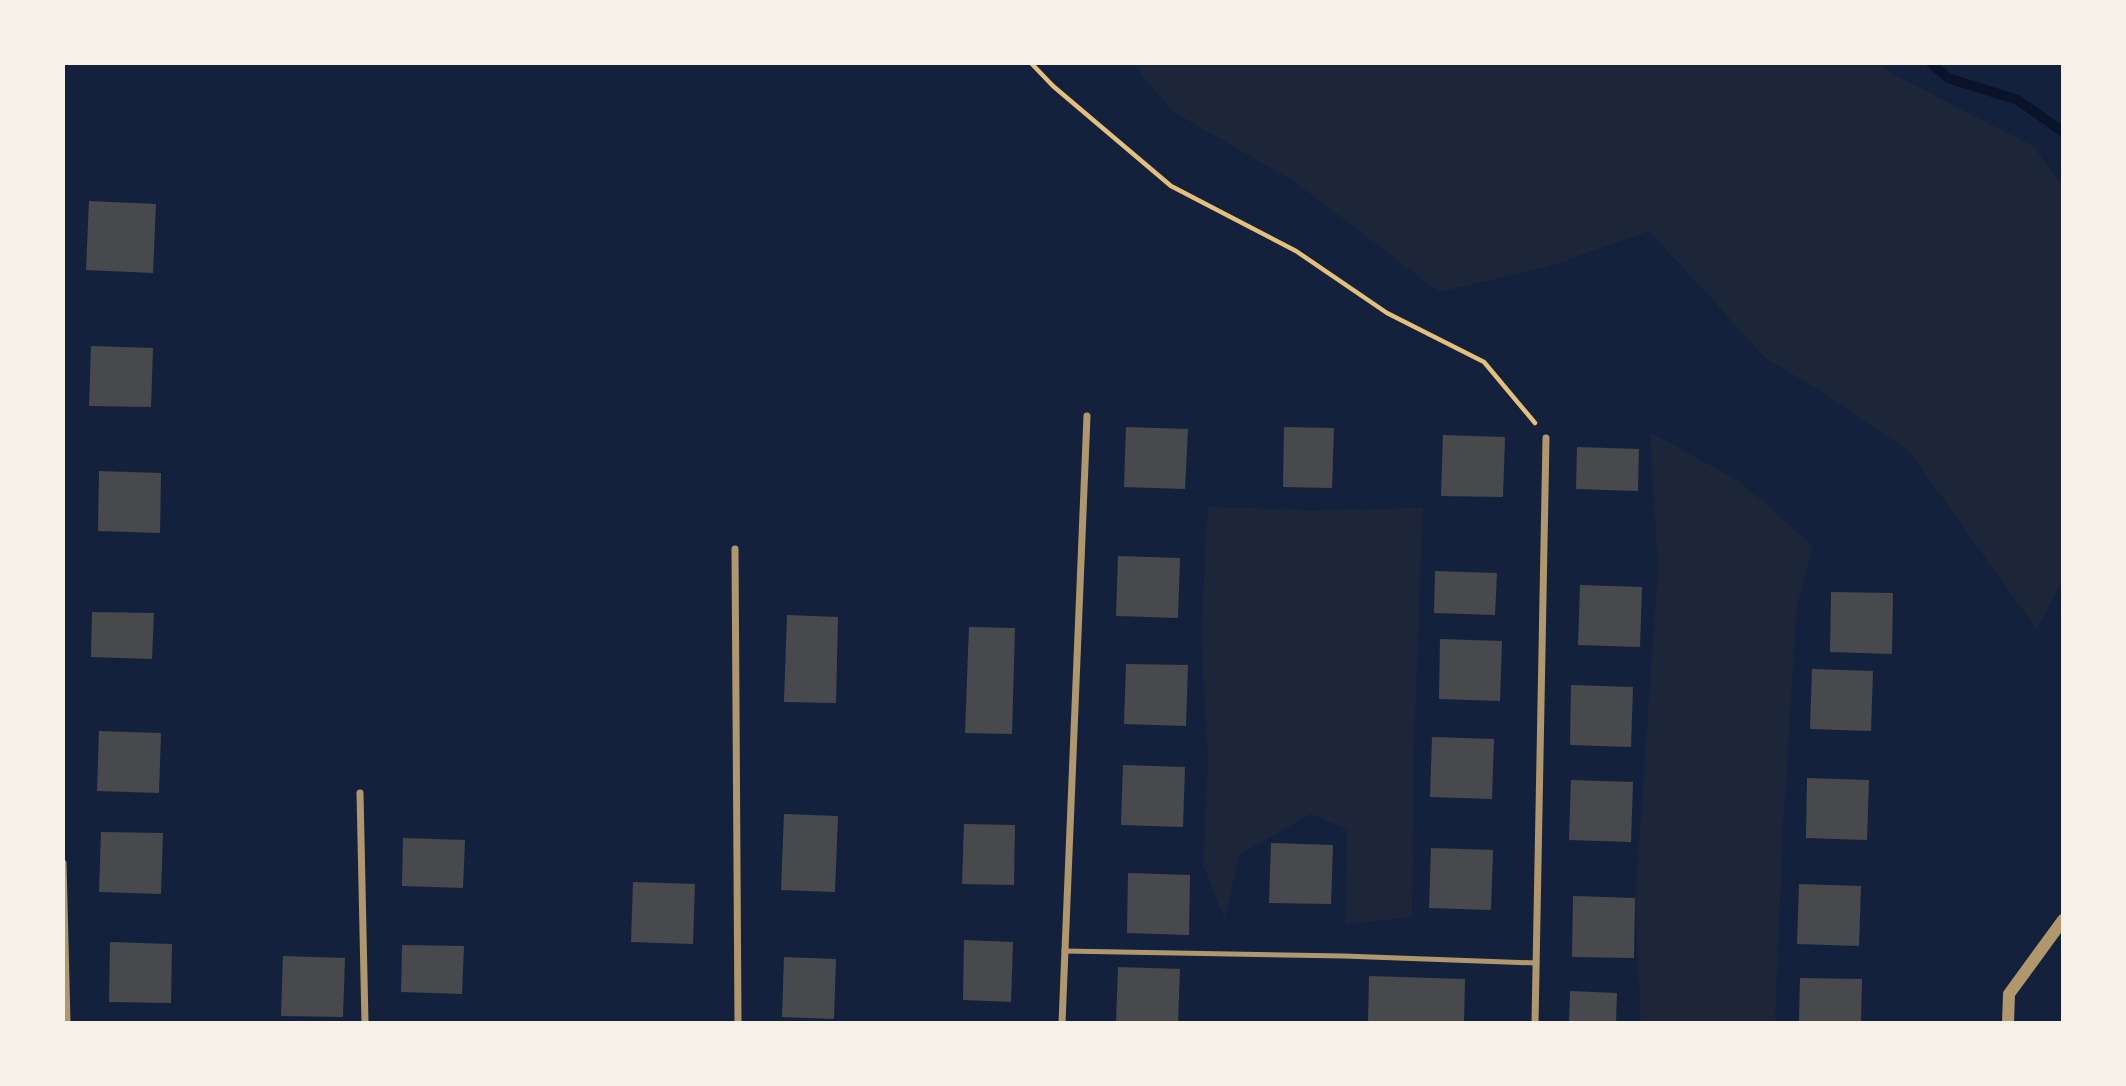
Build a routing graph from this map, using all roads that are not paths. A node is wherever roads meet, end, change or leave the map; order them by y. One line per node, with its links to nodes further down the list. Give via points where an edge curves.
1 (1087, 416): 7 (street)
2 (1546, 438): 8 (street)
3 (735, 549): 11 (street)
4 (360, 793): 10 (street)
5 (63, 863): 9 (street)
6 (2063, 920): 14 (street, via 2009,994)
7 (1065, 951): 8 (lane); 12 (street)
8 (1536, 962): 13 (street)
9 (67, 1023)
10 (365, 1023)
11 (738, 1023)
12 (1062, 1023)
13 (1535, 1023)
14 (2008, 1023)

